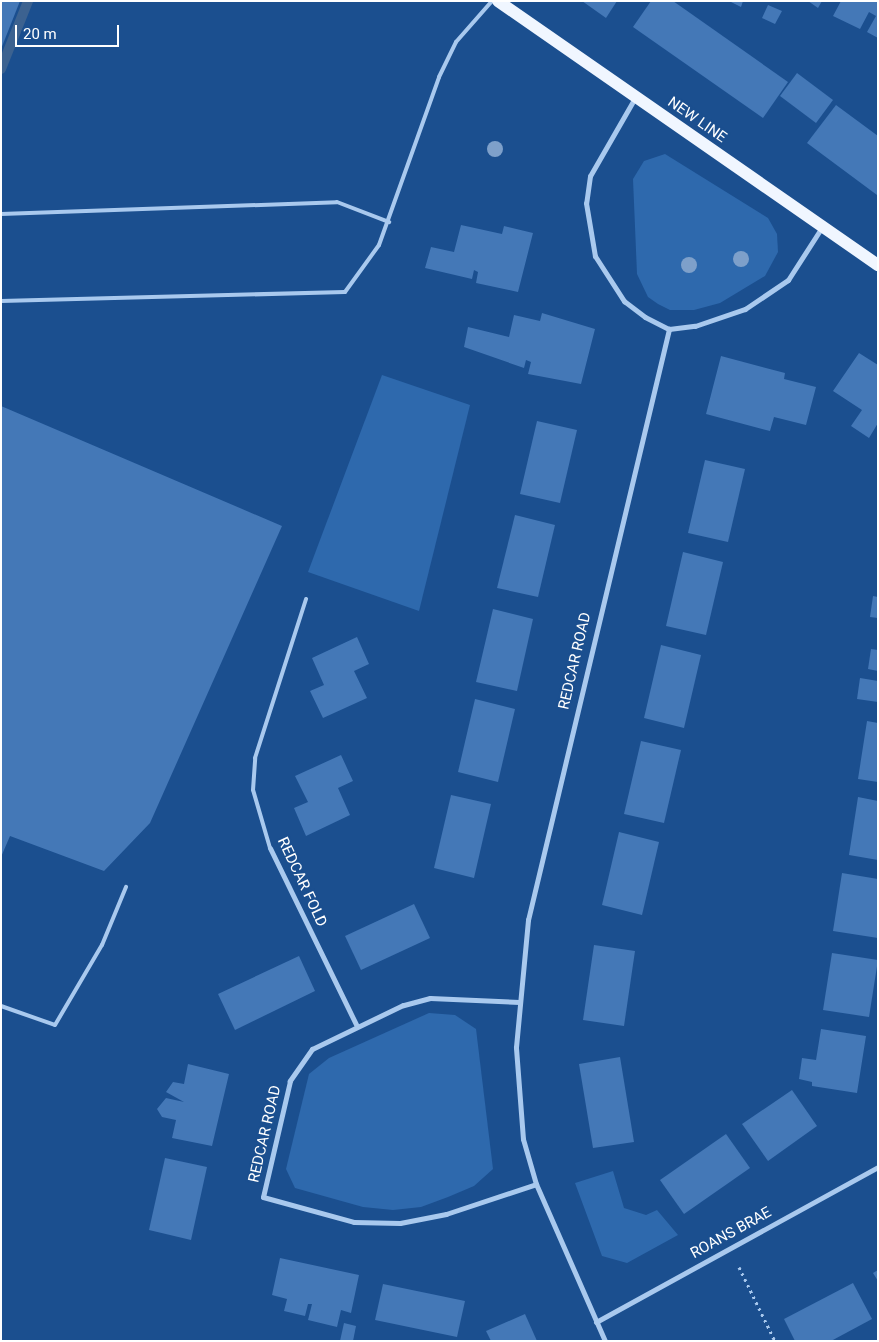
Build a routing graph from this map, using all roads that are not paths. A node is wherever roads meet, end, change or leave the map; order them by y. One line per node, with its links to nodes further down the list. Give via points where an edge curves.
1 (492, 1): 5 (lane, via 456,42 439,76)
2 (498, 1): 3 (main road, NEW LINE)
3 (636, 96): 6 (main road, NEW LINE); 9 (street, via 590,176 588,230 594,256 624,301)
4 (1, 214): 5 (lane, via 337,202)
5 (388, 222): 8 (lane, via 379,245 344,292)
6 (822, 227): 7 (main road, NEW LINE); 9 (street, via 788,280 768,296 721,319)
7 (878, 265)
8 (1, 301)
9 (669, 329): 13 (street, REDCAR ROAD, via 528,920)
10 (306, 599): 11 (lane, REDCAR FOLD, via 255,758 253,790)
11 (270, 848): 15 (street, REDCAR FOLD)
12 (126, 887): 14 (lane, via 102,945 56,1025)
13 (519, 1002): 15 (street, REDCAR ROAD, via 430,998); 17 (street, REDCAR ROAD, via 517,1092)
14 (1, 1006)
15 (357, 1026): 17 (street, REDCAR ROAD, via 312,1049 296,1069 263,1197 354,1222 400,1223 446,1214)
16 (878, 1167): 18 (street, ROANS BRAE)
17 (536, 1184): 18 (street, REDCAR ROAD)
18 (596, 1322): 19 (street, REDCAR ROAD)
19 (605, 1341)

